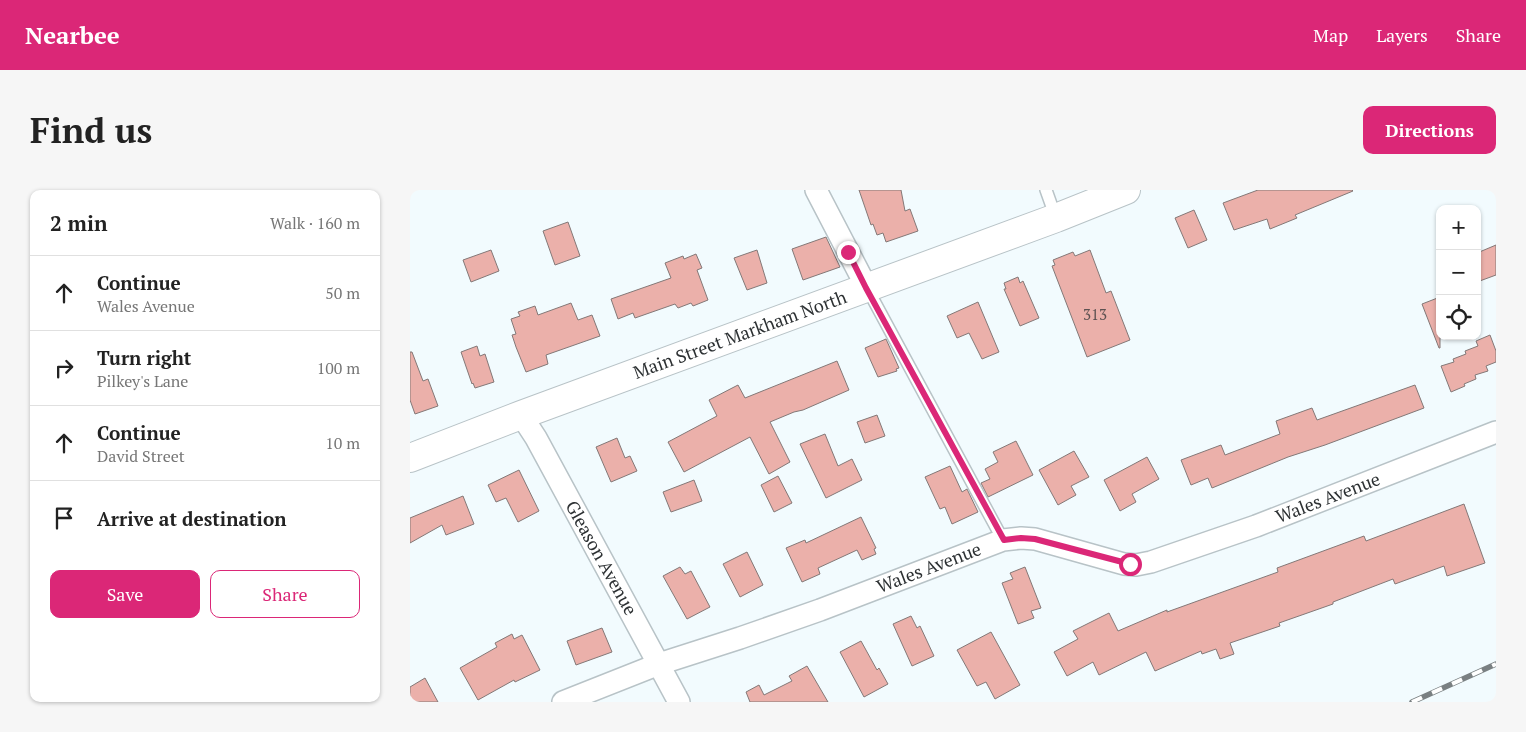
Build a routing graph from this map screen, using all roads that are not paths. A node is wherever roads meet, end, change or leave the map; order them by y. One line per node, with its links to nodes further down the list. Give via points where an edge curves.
1 (816, 190): 5 (street)
2 (1046, 190): 4 (lane)
3 (1110, 193): 4 (main road, Main Street Markham North)
4 (1056, 218): 5 (main road, Main Street Markham North)
5 (866, 288): 6 (main road, Main Street Markham North); 9 (lane)
6 (522, 415): 8 (main road, Main Street Markham North); 10 (street, Gleason Avenue)
7 (1496, 432): 9 (street, Wales Avenue, via 1256,526 1144,563 1124,564 1035,539)
8 (410, 458)
9 (1004, 540): 10 (street, Wales Avenue, via 820,610)
10 (659, 664): 11 (street, Wales Avenue); 12 (street, Gleason Avenue)
11 (562, 702)
12 (679, 702)

